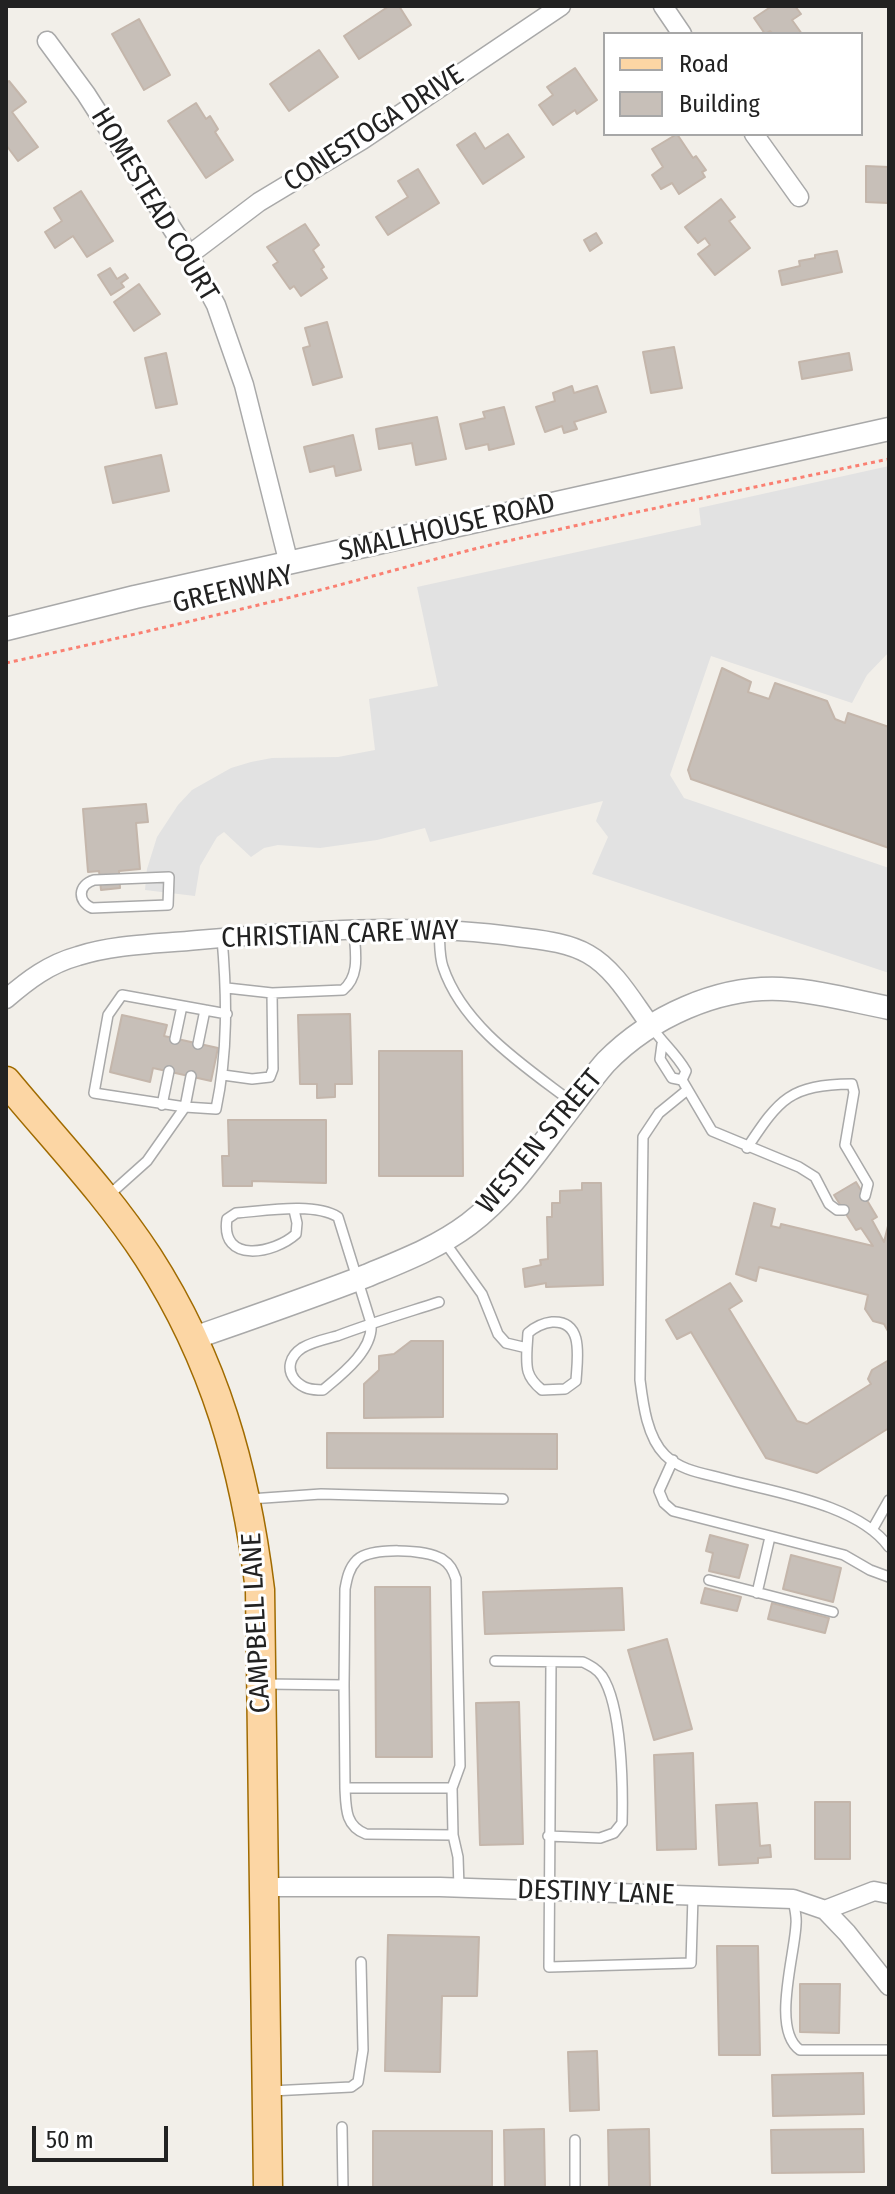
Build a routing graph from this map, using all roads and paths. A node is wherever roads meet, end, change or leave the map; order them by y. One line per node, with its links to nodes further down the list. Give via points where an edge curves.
1 (561, 6): 7 (street, CONESTOGA DRIVE, via 362,140 259,202)
2 (663, 6): 3 (street)
3 (681, 32)
4 (47, 41): 7 (street, HOMESTEAD COURT)
5 (755, 136): 6 (street)
6 (799, 197)
7 (189, 255): 10 (street, HOMESTEAD COURT, via 231,344)
8 (889, 429): 10 (street, SMALLHOUSE ROAD)
9 (889, 459): 12 (path, GREENWAY, via 498,543)
10 (289, 564): 11 (street, SMALLHOUSE ROAD)
11 (6, 629)
12 (6, 663)
13 (169, 877): 13 (lane, via 94,880 86,882 81,899 92,908 168,905)
14 (354, 930): 15 (street, CHRISTIAN CARE WAY); 16 (street, CHRISTIAN CARE WAY); 18 (lane, via 356,968 348,987)
15 (439, 930): 24 (street, CHRISTIAN CARE WAY, via 547,941 587,953 615,978); 33 (lane, via 441,963 466,1009 490,1036)
16 (222, 938): 17 (lane); 19 (street, CHRISTIAN CARE WAY, via 80,955 30,978)
17 (227, 988): 18 (lane); 23 (lane)
18 (272, 993): 28 (lane, via 270,1077)
19 (6, 999)
20 (182, 1006): 22 (lane); 25 (lane); 34 (lane, via 122,995 108,1015 94,1093)
21 (889, 1008): 24 (street, WESTEN STREET, via 782,989 755,990 699,1003)
22 (205, 1010): 23 (lane); 26 (lane)
23 (227, 1014): 28 (lane)
24 (657, 1035): 30 (lane, via 686,1071); 30 (lane, via 660,1059 672,1078); 33 (street, WESTEN STREET, via 604,1065)
25 (175, 1039)
26 (198, 1044)
27 (169, 1071): 34 (lane)
28 (223, 1075): 35 (lane, via 216,1109)
29 (191, 1076): 35 (lane)
30 (682, 1080): 32 (lane)
31 (6, 1081): 38 (main road, CAMPBELL LANE)
32 (686, 1091): 36 (lane, via 712,1131); 47 (lane, via 659,1113 643,1137 640,1380 645,1418 663,1454)
33 (574, 1104): 41 (street, WESTEN STREET, via 509,1187)
34 (162, 1105): 35 (lane)
35 (185, 1107): 38 (lane, via 147,1161)
36 (747, 1148): 37 (lane, via 771,1112 796,1092 852,1084 845,1145 868,1184); 40 (lane, via 815,1177 829,1204)
37 (865, 1196)
38 (104, 1199): 45 (main road, CAMPBELL LANE, via 147,1255)
39 (294, 1210): 39 (lane, via 236,1213 227,1219 225,1230 240,1249 270,1249 296,1234); 42 (lane, via 328,1210 338,1217)
40 (844, 1210)
41 (444, 1241): 42 (street, WESTEN STREET); 46 (lane, via 482,1294 498,1334 506,1343)
42 (357, 1280): 44 (lane); 45 (street, WESTEN STREET)
43 (439, 1302): 44 (lane)
44 (371, 1323): 44 (lane, via 368,1342 323,1390 310,1390 294,1379 289,1366 302,1348)
45 (194, 1338): 48 (main road, CAMPBELL LANE, via 227,1422)
46 (527, 1348): 46 (lane, via 528,1333 535,1327 565,1323 578,1345 576,1381 565,1389 542,1390 526,1371)
47 (673, 1460): 51 (lane, via 686,1469 842,1511); 52 (lane, via 659,1491 673,1511)
48 (247, 1499): 49 (lane, via 321,1494); 60 (main road, CAMPBELL LANE, via 260,1590)
49 (503, 1499)
50 (889, 1500): 51 (lane)
51 (872, 1530): 53 (lane)
52 (770, 1537): 54 (lane, via 844,1555); 56 (lane)
53 (889, 1547)
54 (889, 1577)
55 (709, 1580): 56 (lane)
56 (757, 1593): 57 (lane)
57 (833, 1612)
58 (495, 1661): 59 (lane)
59 (551, 1662): 65 (lane); 65 (lane, via 583,1662 605,1680 615,1710 623,1808 622,1823 614,1833 600,1838)
60 (262, 1684): 61 (lane); 66 (main road, CAMPBELL LANE)
61 (344, 1685): 62 (lane); 63 (lane, via 345,1589 356,1561 367,1554 407,1552 427,1554 452,1567 460,1766)
62 (345, 1788): 63 (lane); 64 (lane, via 347,1813 356,1830)
63 (452, 1788): 64 (lane)
64 (453, 1835): 67 (lane)
65 (548, 1836): 68 (lane)
66 (266, 1887): 67 (street, DESTINY LANE); 76 (main road, CAMPBELL LANE)
67 (459, 1888): 68 (street, DESTINY LANE)
68 (550, 1891): 70 (street, DESTINY LANE); 70 (lane, via 549,1967 691,1963)
69 (889, 1894): 72 (street, via 874,1891)
70 (693, 1896): 71 (street, DESTINY LANE)
71 (793, 1899): 72 (street, DESTINY LANE); 75 (lane, via 797,1922 787,2007 791,2043 800,2050)
72 (825, 1910): 74 (street, DESTINY LANE)
73 (361, 1962): 76 (lane, via 363,2050 358,2082 351,2087)
74 (889, 1986)
75 (889, 2050)
76 (267, 2092): 79 (main road, CAMPBELL LANE)
77 (342, 2127): 80 (lane)
78 (575, 2140): 81 (lane)
79 (268, 2188)
80 (343, 2188)
81 (575, 2188)

